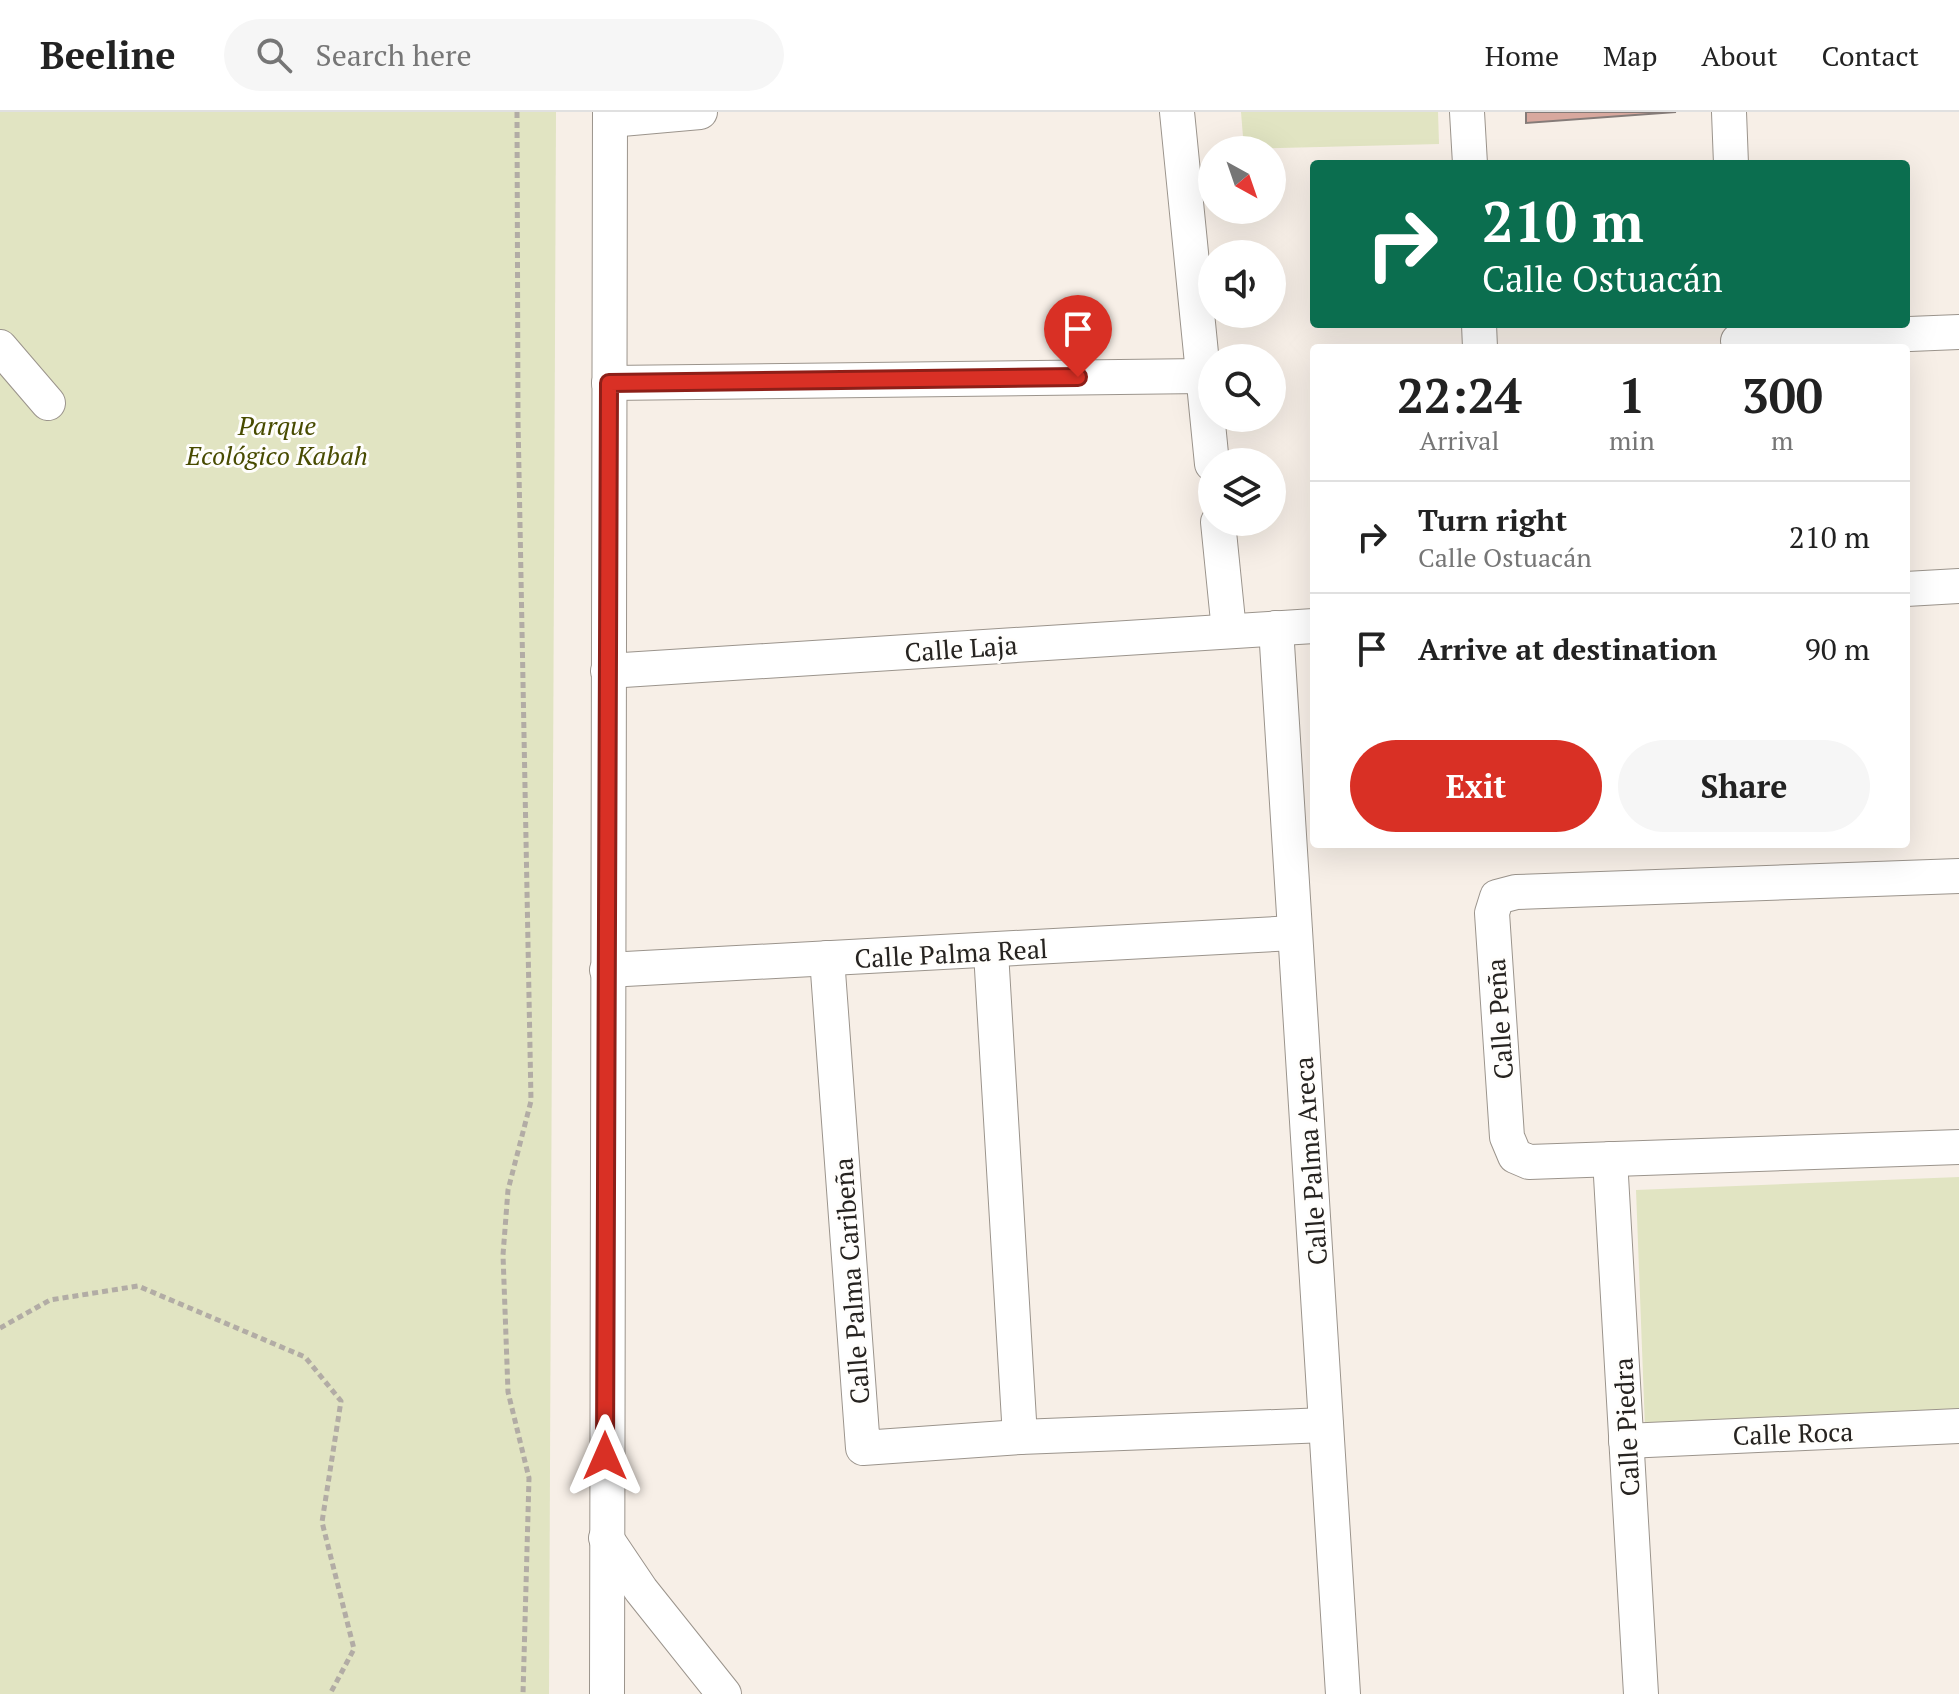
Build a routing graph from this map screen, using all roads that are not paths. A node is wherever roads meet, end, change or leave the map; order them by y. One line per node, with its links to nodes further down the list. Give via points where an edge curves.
1 (700, 112): 5 (street)
2 (1177, 112): 10 (street)
3 (1467, 112): 6 (street)
4 (1729, 112): 7 (street)
5 (610, 116): 13 (street)
6 (1470, 160)
7 (1731, 160)
8 (1959, 332): 9 (street)
9 (1738, 338)
10 (1200, 344)
11 (0, 347): 14 (street)
12 (1198, 376): 13 (street)
13 (609, 383): 21 (street)
14 (48, 403)
15 (1219, 536): 20 (street)
16 (1959, 586): 17 (street)
17 (1910, 589)
18 (1310, 626): 19 (street, Calle Laja)
19 (1276, 628): 20 (street, Calle Laja); 23 (street, Calle Palma Areca)
20 (1229, 631): 21 (street, Calle Laja)
21 (608, 671): 26 (street)
22 (1959, 876): 28 (street, Calle Peña, via 1516,892 1497,897 1492,913 1507,1137 1515,1156 1529,1162)
23 (1295, 933): 24 (street, Calle Palma Real); 29 (street, Calle Palma Areca)
24 (991, 952): 25 (street, Calle Palma Real); 31 (street)
25 (827, 958): 26 (street, Calle Palma Real); 31 (street, Calle Palma Caribeña, via 863,1448)
26 (607, 970): 33 (street)
27 (1959, 1147): 28 (street, Calle Peña)
28 (1610, 1159): 32 (street, Calle Piedra)
29 (1326, 1425): 31 (street, Calle Palma Caribeña); 36 (street, Calle Palma Areca)
30 (1959, 1426): 32 (street, Calle Roca)
31 (1020, 1437)
32 (1626, 1441): 37 (street, Calle Piedra)
33 (606, 1538): 34 (street); 35 (street)
34 (607, 1694)
35 (724, 1694)
36 (1343, 1694)
37 (1641, 1694)

